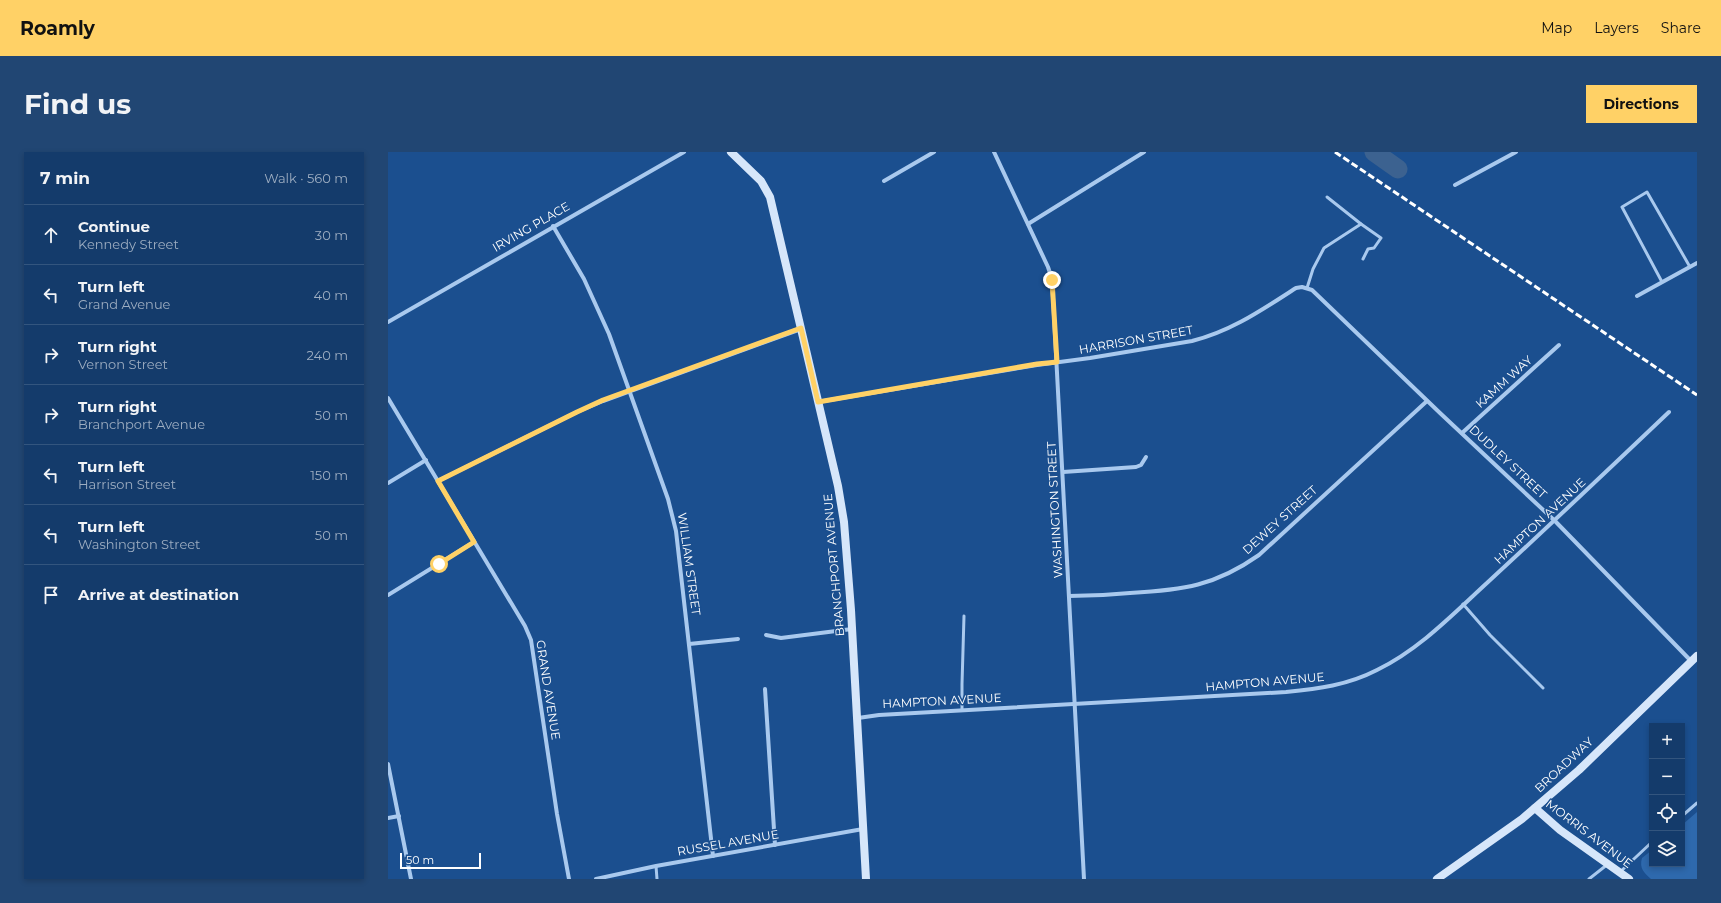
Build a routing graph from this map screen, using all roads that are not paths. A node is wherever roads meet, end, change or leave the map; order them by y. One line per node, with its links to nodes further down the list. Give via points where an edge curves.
1 (684, 152): 12 (street, IRVING PLACE)
2 (731, 152): 21 (street, BRANCHPORT AVENUE, via 761,181 770,196)
3 (934, 152): 7 (street)
4 (994, 152): 10 (street, WASHINGTON STREET)
5 (1144, 152): 10 (street)
6 (1516, 152): 8 (street)
7 (884, 181)
8 (1455, 185)
9 (1327, 197): 11 (lane)
10 (1028, 224): 23 (street, WASHINGTON STREET, via 1052,280)
11 (1360, 224): 13 (lane, via 1380,238 1374,248 1368,249); 18 (lane, via 1324,248)
12 (553, 226): 20 (street, IRVING PLACE); 24 (street, WILLIAM STREET, via 584,279 609,334)
13 (1363, 259)
14 (1697, 263): 15 (street)
15 (1690, 267): 16 (street); 16 (lane, via 1647,192 1622,207)
16 (1662, 282): 19 (street)
17 (1302, 287): 18 (street, DUDLEY STREET); 23 (street, HARRISON STREET, via 1296,288 1238,324 1209,337)
18 (1307, 288): 26 (street, DUDLEY STREET)
19 (1637, 296)
20 (388, 322)
21 (801, 328): 24 (street); 27 (street, BRANCHPORT AVENUE)
22 (1559, 345): 29 (street, KAMM WAY)
23 (1057, 362): 27 (street, HARRISON STREET); 32 (street, WASHINGTON STREET)
24 (628, 391): 33 (street, via 577,412); 44 (street, WILLIAM STREET, via 668,499 676,532)
25 (388, 398): 31 (street, GRAND AVENUE)
26 (1427, 401): 29 (street, DUDLEY STREET); 38 (street, DEWEY STREET, via 1244,566 1200,585 1179,590)
27 (818, 402): 41 (street, BRANCHPORT AVENUE, via 844,522)
28 (1669, 412): 35 (street, HAMPTON AVENUE)
29 (1462, 433): 35 (street, DUDLEY STREET)
30 (1146, 457): 32 (street, via 1141,465 1136,467)
31 (426, 460): 33 (street, GRAND AVENUE); 34 (street)
32 (1063, 472): 38 (street, WASHINGTON STREET)
33 (438, 481): 36 (street, GRAND AVENUE)
34 (388, 483)
35 (1555, 521): 39 (street, HAMPTON AVENUE); 45 (street, DUDLEY STREET)
36 (474, 542): 37 (street); 65 (street, GRAND AVENUE, via 531,640)
37 (388, 595)
38 (1069, 596): 48 (street, WASHINGTON STREET)
39 (1463, 604): 46 (lane); 48 (street, HAMPTON AVENUE, via 1402,657 1376,671 1341,684 1286,692)
40 (964, 616): 49 (lane)
41 (852, 629): 42 (street, via 781,638); 50 (street, BRANCHPORT AVENUE)
42 (766, 635)
43 (738, 639): 44 (street)
44 (689, 644): 60 (street, WILLIAM STREET)
45 (1695, 659): 53 (street, BROADWAY, via 1579,770)
46 (1543, 688)
47 (765, 689): 58 (street)
48 (1075, 703): 49 (street, HAMPTON AVENUE); 69 (street, WASHINGTON STREET)
49 (962, 710): 50 (street, HAMPTON AVENUE)
50 (858, 718): 57 (street, BRANCHPORT AVENUE)
51 (388, 764): 55 (street)
52 (1697, 803): 54 (lane)
53 (1535, 808): 61 (street, MORRIS AVENUE, via 1560,830); 70 (street, BROADWAY)
54 (1685, 813)
55 (398, 816): 56 (street); 64 (street)
56 (388, 818)
57 (863, 829): 58 (street, RUSSEL AVENUE); 68 (street, BRANCHPORT AVENUE)
58 (775, 845): 60 (street, RUSSEL AVENUE)
59 (1649, 845): 63 (lane)
60 (713, 856): 62 (street, RUSSEL AVENUE)
61 (1608, 864): 63 (street, MORRIS AVENUE); 71 (lane)
62 (656, 866): 66 (street, RUSSEL AVENUE); 67 (lane)
63 (1620, 872): 72 (street, MORRIS AVENUE)
64 (411, 879)
65 (569, 879)
66 (596, 879)
67 (657, 879)
68 (866, 879)
69 (1084, 879)
70 (1437, 879)
71 (1589, 879)
72 (1629, 879)

